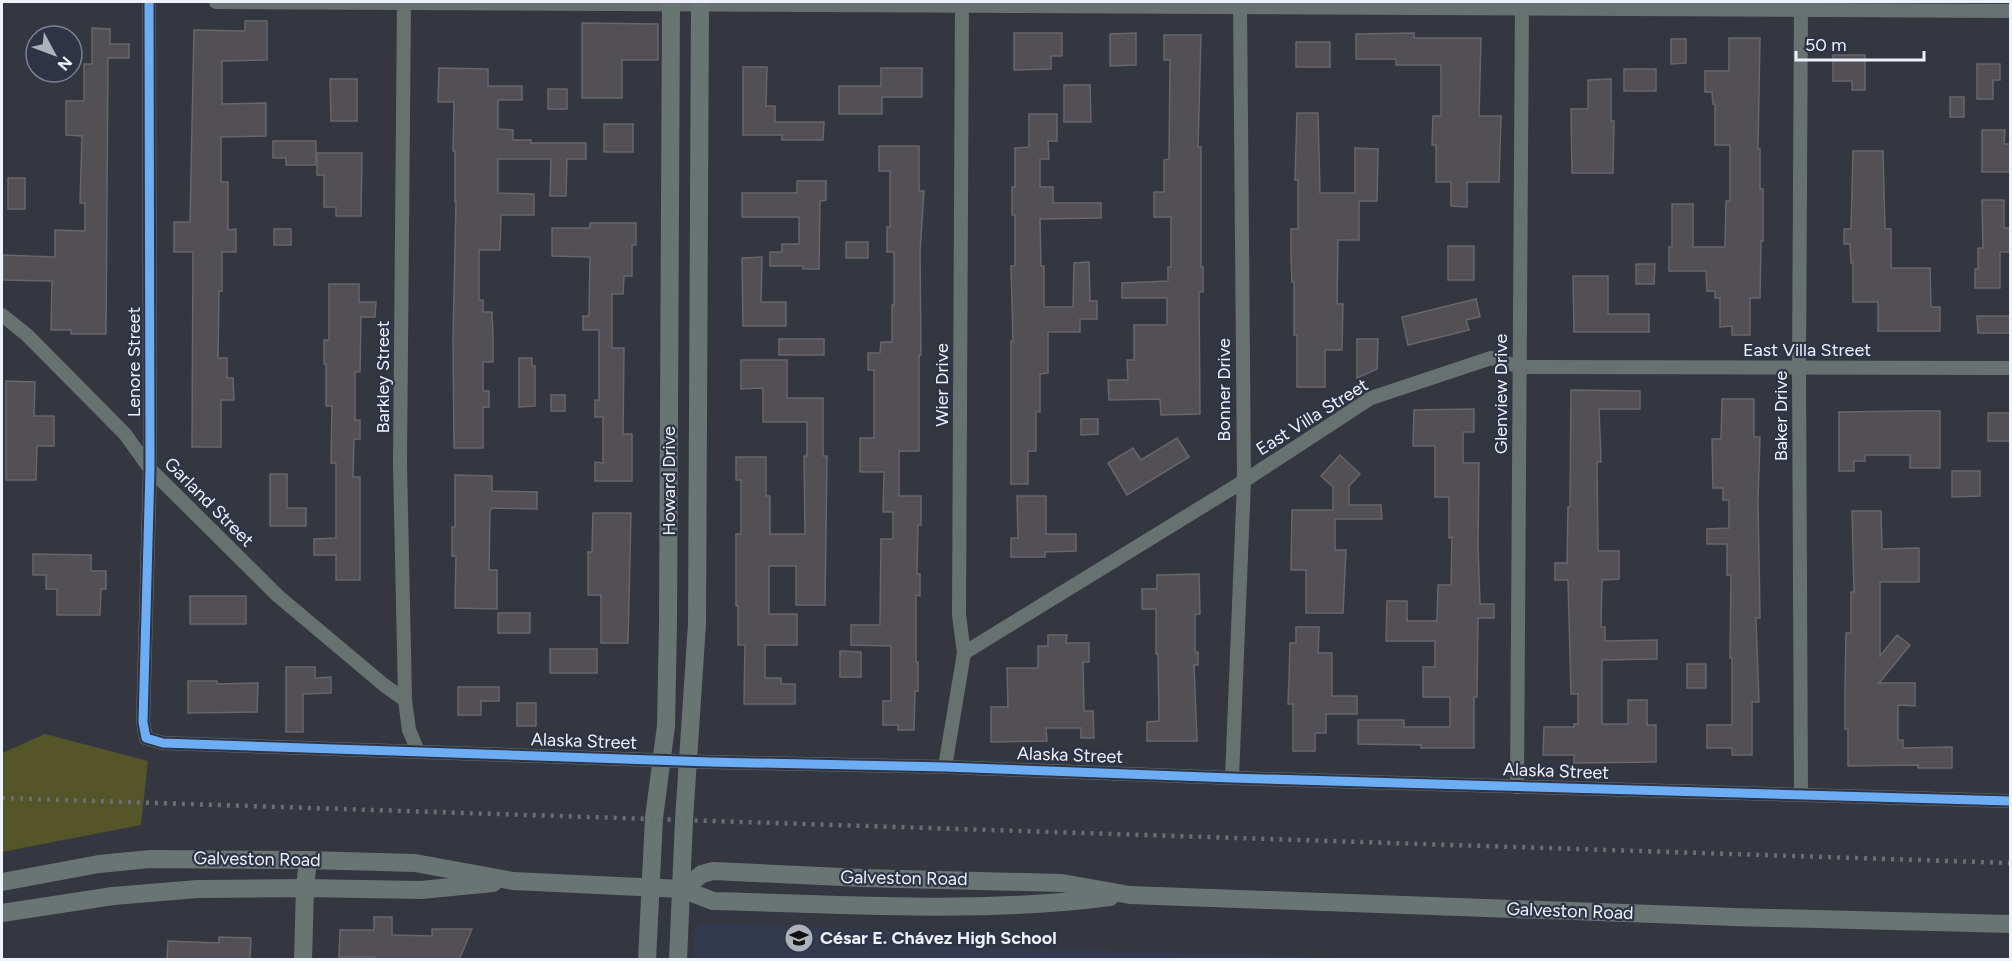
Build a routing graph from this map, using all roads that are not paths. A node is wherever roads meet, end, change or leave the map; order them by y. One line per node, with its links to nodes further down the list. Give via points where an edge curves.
1 (149, 2): 17 (street, Lenore Street)
2 (216, 2): 3 (street)
3 (404, 2): 4 (street); 20 (street, Barkley Street, via 400,464)
4 (671, 2): 5 (street); 11 (main road, Howard Drive)
5 (700, 3): 6 (street); 12 (main road, Howard Drive)
6 (962, 4): 7 (street); 19 (street, Wier Drive, via 958,615)
7 (1240, 4): 8 (street); 18 (street, Bonner Drive)
8 (1522, 5): 9 (street); 14 (street, Glenview Drive)
9 (1801, 6): 10 (street); 15 (street, Baker Drive)
10 (2010, 11)
11 (670, 296): 12 (main road); 23 (main road, Howard Drive, via 668,623 666,726)
12 (699, 296): 24 (main road, Howard Drive, via 697,624)
13 (2, 315): 17 (street, Garland Street, via 27,334 125,434)
14 (1520, 367): 15 (street, East Villa Street); 18 (street, East Villa Street, via 1491,358 1371,398); 27 (street, Glenview Drive)
15 (1798, 368): 16 (street, East Villa Street); 28 (street, Baker Drive)
16 (2010, 368)
17 (150, 469): 20 (street, Garland Street, via 278,596); 21 (street, Lenore Street)
18 (1244, 481): 19 (street, East Villa Street); 26 (street, Bonner Drive)
19 (964, 653): 25 (street, Wier Drive)
20 (405, 700): 22 (street, Barkley Street)
21 (143, 722): 22 (street, Alaska Street, via 146,738 163,743)
22 (418, 751): 23 (street, Alaska Street)
23 (661, 760): 24 (street, Alaska Street); 35 (main road, Howard Drive)
24 (690, 761): 25 (street, Alaska Street); 38 (main road, Howard Drive)
25 (945, 767): 26 (street, Alaska Street)
26 (1232, 777): 27 (street, Alaska Street)
27 (1517, 787): 28 (street, Alaska Street)
28 (1801, 795): 29 (street, Alaska Street)
29 (2010, 801)
30 (198, 858): 31 (main road, Galveston Road); 34 (main road, Galveston Road, via 99,864); 37 (main road)
31 (308, 860): 32 (main road, Galveston Road, via 415,863); 36 (main road)
32 (513, 880): 35 (main road, Galveston Road); 36 (main road, Galveston Road, via 421,890)
33 (960, 880): 38 (main road, Galveston Road, via 713,871); 39 (main road, Galveston Road, via 1062,883); 41 (main road)
34 (2, 882)
35 (650, 887): 38 (main road, Galveston Road); 46 (main road, Howard Drive)
36 (304, 888): 37 (main road, Galveston Road); 45 (main road)
37 (198, 889): 40 (main road, Galveston Road)
38 (682, 889): 41 (main road, Galveston Road, via 713,901); 47 (main road, Howard Drive)
39 (1130, 895): 41 (main road, Galveston Road, via 1061,904); 44 (main road, Galveston Road)
40 (66, 904): 42 (main road, Galveston Road); 43 (main road)
41 (960, 906)
42 (2, 913)
43 (2, 920)
44 (2010, 924)
45 (303, 960)
46 (647, 960)
47 (678, 960)

